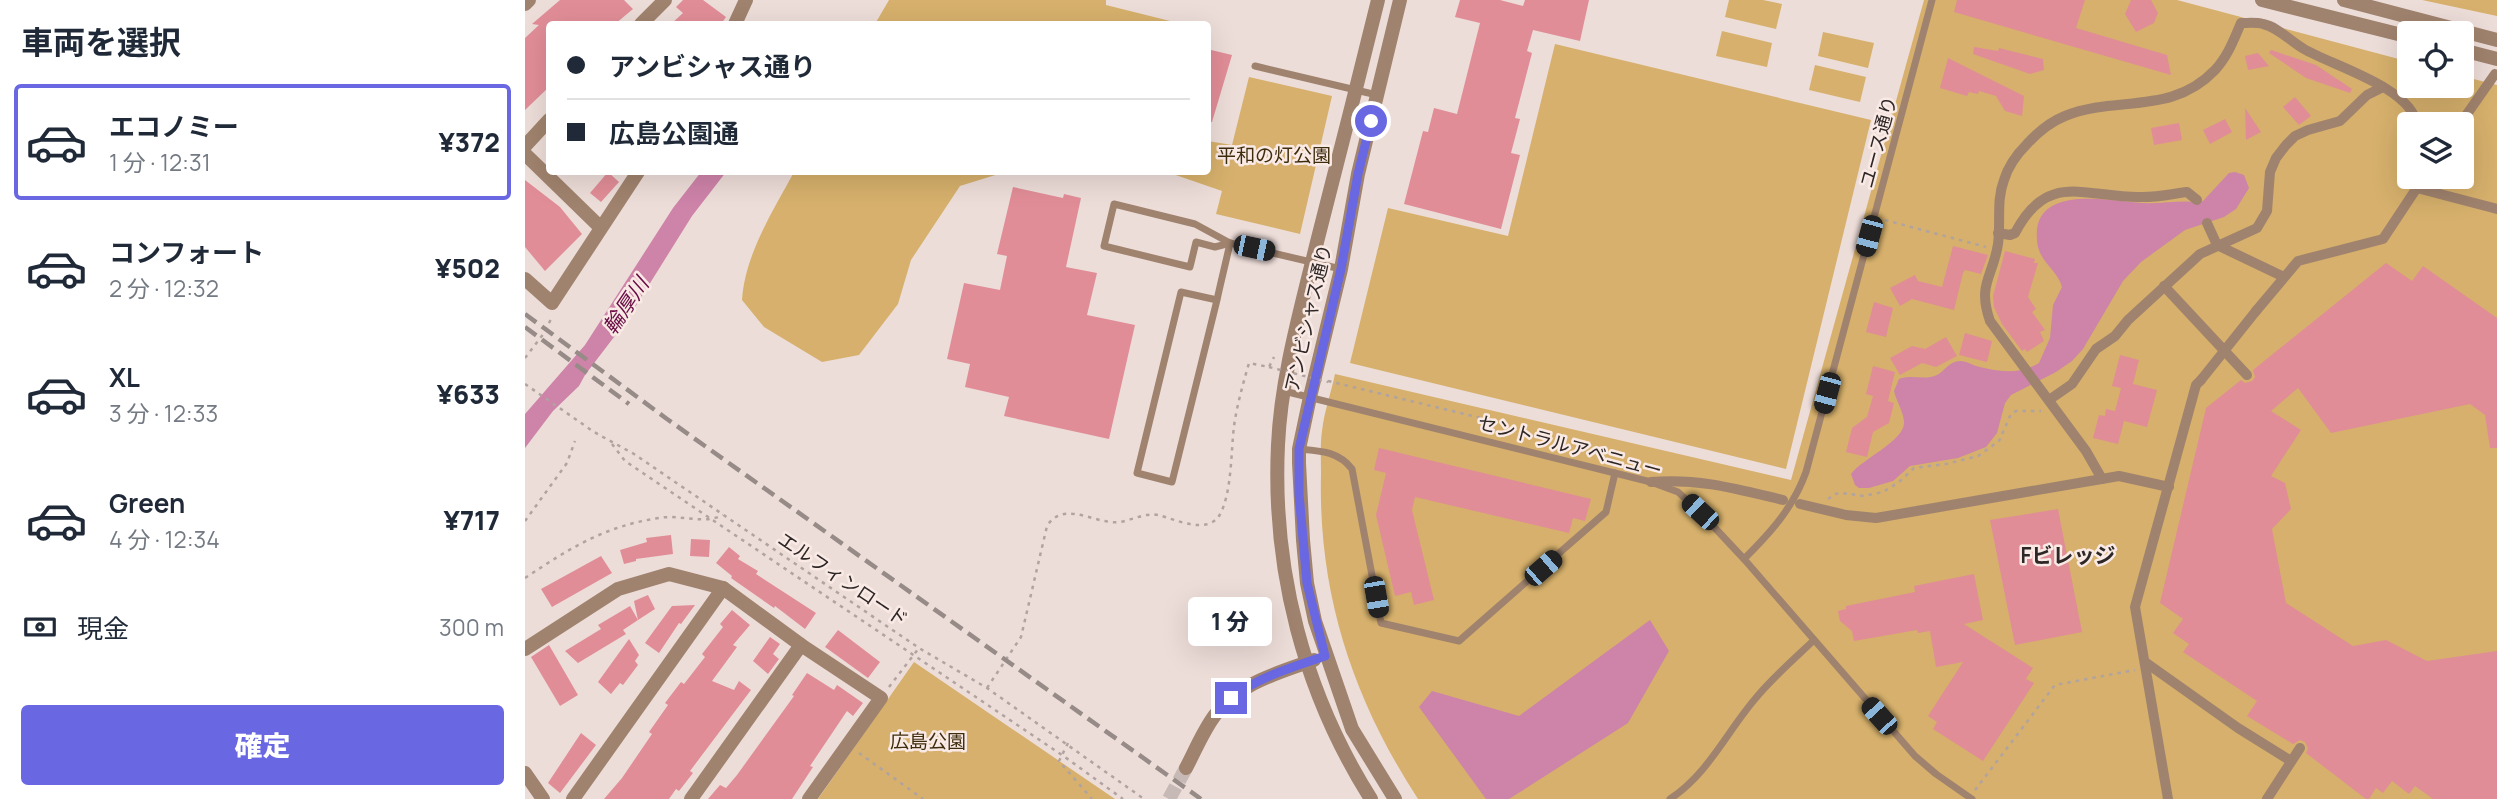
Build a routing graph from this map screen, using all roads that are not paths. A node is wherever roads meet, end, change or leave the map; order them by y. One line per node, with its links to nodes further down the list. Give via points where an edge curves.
1 (529, 0): 9 (street)
2 (665, 0): 10 (street)
3 (1378, 0): 18 (street, アンビシャス通り)
4 (1400, 0): 19 (street, アンビシャス通り)
5 (1932, 0): 54 (lane, ユース通り, via 1801,488 1785,516)
6 (2262, 0): 12 (street)
7 (2344, 0): 13 (street)
8 (741, 2): 11 (street)
9 (525, 4)
10 (644, 21)
11 (736, 21)
12 (2397, 34)
13 (2497, 40)
14 (2474, 56): 16 (street)
15 (1255, 66): 18 (lane)
16 (2496, 67): 21 (street)
17 (2383, 88): 20 (street); 34 (street, via 2302,48 2264,19 2241,23 2217,68 2185,92 2158,101 2066,115 2045,126 2023,148 2004,179); 36 (street, via 2367,95 2340,121 2308,130 2285,145 2270,172 2270,200 2263,221 2243,236)
18 (1356, 89): 19 (lane); 37 (street, アンビシャス通り)
19 (1377, 95): 38 (street, アンビシャス通り)
20 (2412, 112)
21 (2468, 112)
22 (546, 123): 23 (street)
23 (525, 146)
24 (525, 154): 25 (street)
25 (546, 174)
26 (547, 175): 33 (street)
27 (636, 175): 33 (street)
28 (2414, 189): 39 (street, via 2383,239 2298,261)
29 (2444, 189): 31 (street)
30 (2197, 200): 34 (street, via 2187,192 2138,197 2075,191 2042,200 2029,210 2015,233)
31 (2497, 209)
32 (2207, 223): 36 (street)
33 (600, 227): 40 (street, via 552,303)
34 (1998, 233): 46 (street, via 1984,303 1990,321)
35 (1230, 243): 35 (lane, via 1215,247 1196,242 1190,267 1104,246 1114,204 1195,224); 37 (lane); 42 (lane)
36 (2217, 245): 39 (street); 41 (street)
37 (1313, 261): 38 (lane); 44 (street, アンビシャス通り)
38 (1341, 269): 45 (street, アンビシャス通り)
39 (2284, 277): 51 (street, bridge, via 2196,386)
40 (525, 279)
41 (2164, 286): 43 (street); 46 (street, via 2096,349 2072,384)
42 (1217, 300): 42 (lane, via 1172,482 1137,474 1181,292)
43 (2247, 375)
44 (1285, 391): 45 (lane, セントラルアベニュー); 60 (street, アンビシャス通り, via 1278,443 1280,539 1287,592)
45 (1310, 397): 47 (street, アンビシャス通り); 48 (lane, セントラルアベニュー)
46 (2051, 403): 49 (street)
47 (1299, 449): 48 (lane, via 1335,453 1352,469 1381,623 1459,641 1606,512); 59 (street, アンビシャス通り, via 1307,583)
48 (1615, 473): 50 (lane, セントラルアベニュー)
49 (2102, 479): 51 (street, via 2119,476); 53 (street, via 1893,516 1860,517)
50 (1651, 482): 52 (street, via 1682,480); 54 (lane, セントラルアベニュー, via 1678,492)
51 (2169, 487): 61 (street, via 2135,607)
52 (1783, 500)
53 (1800, 505)
54 (1744, 559): 56 (lane, セントラルアベニュー)
55 (723, 587): 57 (street); 58 (street, via 669,574 618,589); 68 (street)
56 (1814, 641): 66 (lane, セントラルアベニュー, via 1915,756); 73 (lane, via 1755,699 1706,767)
57 (801, 645): 69 (street); 70 (street, via 881,698)
58 (525, 649)
59 (1325, 656): 60 (street); 72 (street, アンビシャス通り, via 1352,729)
60 (1306, 663): 64 (street, via 1263,678 1231,698 1213,718); 71 (street, アンビシャス通り, via 1328,719)
61 (2145, 665): 63 (street); 74 (street)
62 (2300, 748): 63 (street)
63 (2291, 761): 75 (street)
64 (1186, 768)
65 (525, 773): 67 (street)
66 (1971, 798)
67 (543, 799)
68 (573, 799)
69 (691, 799)
70 (809, 799)
71 (1371, 799)
72 (1395, 799)
73 (1670, 799)
74 (2168, 799)
75 (2267, 799)

